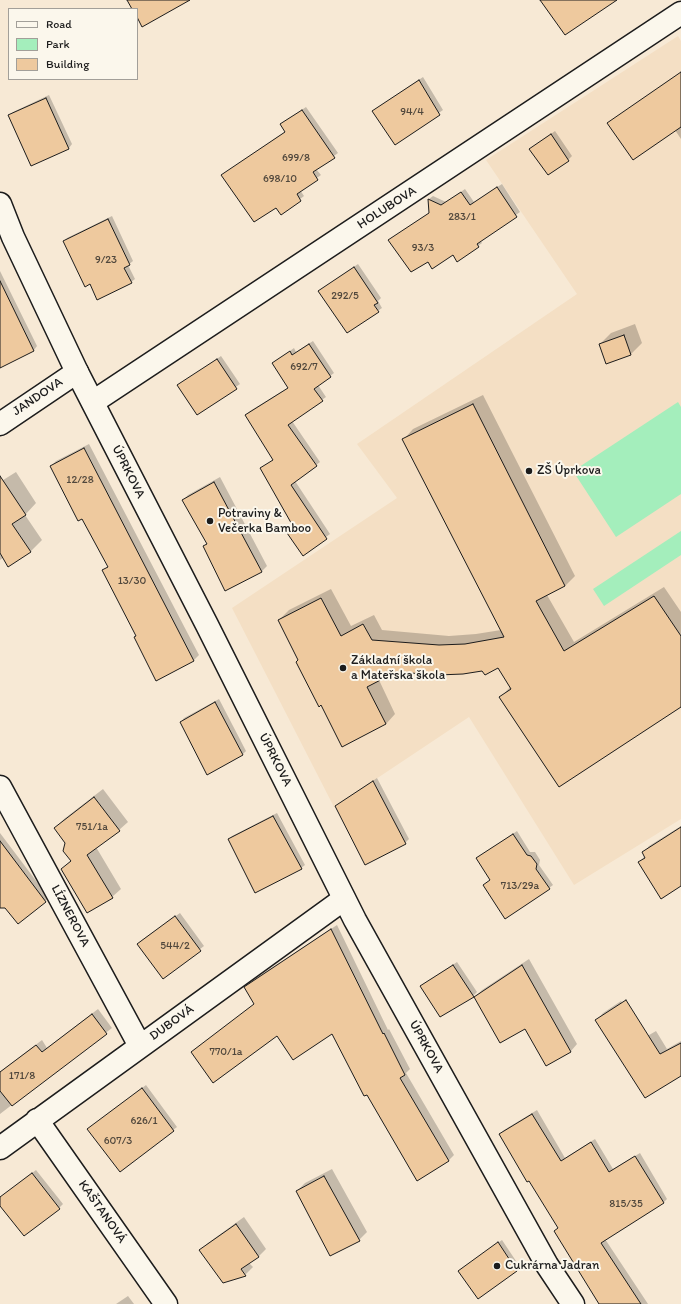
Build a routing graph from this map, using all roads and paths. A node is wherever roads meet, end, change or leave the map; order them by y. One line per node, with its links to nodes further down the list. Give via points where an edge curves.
1 (672, 0): 2 (street)
2 (681, 6)
3 (681, 13): 6 (street, HOLUBOVA)
4 (0, 204): 5 (street, ÚPRKOVA, via 13,238)
5 (77, 372): 6 (street, ÚPRKOVA); 7 (street, JANDOVA)
6 (93, 402): 9 (street, ÚPRKOVA)
7 (0, 424)
8 (0, 787): 10 (street, LÍZNEROVA)
9 (344, 899): 10 (street, DUBOVÁ); 14 (street, ÚPRKOVA, via 547,1265)
10 (140, 1046): 11 (street, DUBOVÁ)
11 (37, 1120): 12 (street, DUBOVÁ); 13 (street, KAŠTANOVÁ)
12 (0, 1148)
13 (166, 1304)
14 (574, 1304)

